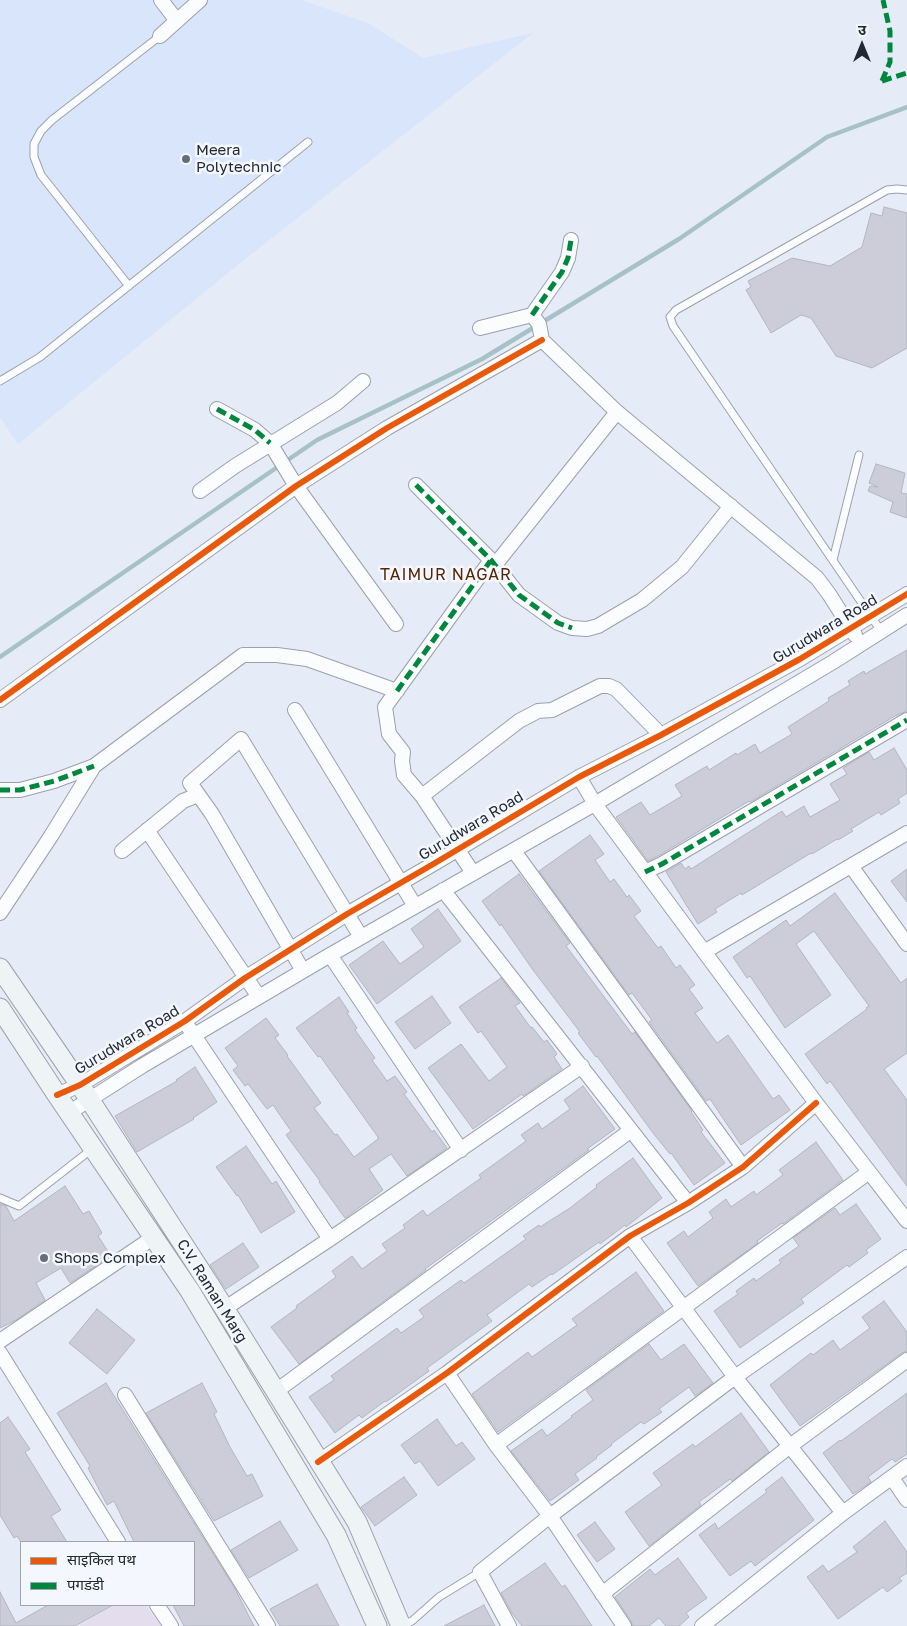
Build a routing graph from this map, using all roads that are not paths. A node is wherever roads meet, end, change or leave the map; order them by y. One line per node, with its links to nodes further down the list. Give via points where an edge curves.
1 (161, 0): 3 (street)
2 (200, 0): 3 (street)
3 (177, 21): 4 (street)
4 (160, 36): 8 (lane, via 52,120 34,144 34,157 41,175)
5 (308, 142): 8 (lane)
6 (907, 190): 21 (lane, via 887,190 676,310 670,317 673,326)
7 (571, 240): 10 (street, via 568,258)
8 (129, 286): 11 (lane, via 40,357)
9 (480, 328): 10 (street)
10 (538, 328): 14 (street); 18 (street)
11 (0, 381)
12 (363, 381): 15 (street, via 337,403)
13 (218, 408): 15 (street)
14 (617, 412): 20 (street); 22 (street)
15 (270, 443): 18 (street); 19 (street)
16 (858, 455): 21 (lane)
17 (416, 485): 22 (street)
18 (296, 486): 26 (street); 31 (street)
19 (200, 491)
20 (731, 506): 22 (street, via 682,567 637,603 593,628 572,628 558,623 519,595); 27 (street, via 817,578)
21 (833, 560): 25 (lane)
22 (493, 562): 30 (street)
23 (907, 594): 25 (street, Gurudwara Road)
24 (907, 615): 28 (street)
25 (871, 616): 27 (street, Gurudwara Road); 28 (lane)
26 (396, 624)
27 (850, 629): 29 (street); 34 (street, Gurudwara Road)
28 (881, 631): 29 (street)
29 (861, 644): 40 (street)
30 (397, 691): 35 (street, via 307,659 277,655 243,656); 39 (street, via 385,707 389,734 403,752 404,775)
31 (0, 700)
32 (295, 710): 49 (street)
33 (907, 720): 47 (street)
34 (660, 735): 36 (street, Gurudwara Road); 39 (street, via 616,689 600,686 552,710 538,711 519,721)
35 (94, 766): 37 (street, via 20,790); 52 (street)
36 (579, 777): 40 (street); 43 (street, Gurudwara Road)
37 (0, 790)
38 (198, 795): 41 (street, via 183,801); 53 (street, via 190,783 241,739); 56 (street)
39 (422, 796): 43 (street)
40 (595, 804): 45 (street); 47 (street)
41 (147, 830): 44 (street); 61 (street)
42 (907, 832): 46 (street)
43 (457, 849): 48 (street); 49 (street, Gurudwara Road)
44 (122, 851)
45 (514, 851): 48 (street); 74 (street)
46 (851, 866): 55 (street); 57 (street)
47 (645, 872): 57 (street)
48 (473, 873): 50 (street)
49 (401, 883): 51 (street); 53 (street, Gurudwara Road)
50 (443, 890): 51 (street); 66 (street)
51 (415, 906): 54 (street)
52 (0, 913)
53 (347, 914): 54 (street); 56 (street, Gurudwara Road)
54 (361, 937): 58 (street)
55 (907, 944)
56 (290, 949): 60 (street); 61 (street, Gurudwara Road)
57 (704, 952): 69 (street)
58 (330, 955): 60 (street); 73 (street)
59 (0, 968): 67 (main road, C.V. Raman Marg)
60 (303, 971): 62 (street)
61 (245, 978): 62 (street); 64 (street, Gurudwara Road)
62 (259, 997): 65 (street)
63 (0, 1008): 68 (main road, C.V. Raman Marg)
64 (184, 1021): 65 (street); 67 (street, Gurudwara Road)
65 (194, 1036): 67 (street); 81 (street)
66 (582, 1066): 71 (street); 73 (street)
67 (84, 1092): 68 (street, Gurudwara Road); 70 (street); 84 (main road, C.V. Raman Marg)
68 (57, 1095): 70 (main road, C.V. Raman Marg)
69 (816, 1103): 74 (street); 75 (street)
70 (70, 1112): 72 (main road, C.V. Raman Marg)
71 (630, 1131): 77 (street); 90 (street)
72 (94, 1147): 76 (lane, via 19,1206); 80 (main road, C.V. Raman Marg)
73 (461, 1150): 81 (street)
74 (743, 1167): 77 (street)
75 (869, 1172): 78 (street); 83 (street)
76 (0, 1198)
77 (688, 1203): 79 (street)
78 (907, 1221)
79 (630, 1236): 83 (street); 88 (street)
80 (154, 1237): 85 (street); 106 (main road, C.V. Raman Marg, via 190,1290 336,1535)
81 (330, 1239): 84 (street)
82 (907, 1257): 89 (street)
83 (684, 1308): 89 (street); 92 (street)
84 (224, 1309): 90 (main road, C.V. Raman Marg)
85 (0, 1341)
86 (0, 1354): 100 (street)
87 (907, 1360): 93 (street)
88 (447, 1373): 92 (street); 94 (street)
89 (735, 1377): 93 (street); 99 (street)
90 (275, 1392): 94 (main road, C.V. Raman Marg)
91 (125, 1395): 105 (street)
92 (496, 1445): 99 (street)
93 (790, 1446): 98 (street); 102 (street)
94 (318, 1462): 107 (main road, C.V. Raman Marg, via 357,1522)
95 (907, 1466): 96 (street)
96 (892, 1478): 97 (street); 98 (street)
97 (907, 1500)
98 (844, 1513): 110 (street)
99 (550, 1516): 101 (street); 102 (street)
100 (117, 1541)
101 (480, 1572): 107 (lane); 108 (street)
102 (602, 1594): 109 (street)
103 (158, 1606): 104 (street)
104 (171, 1626)
105 (268, 1626)
106 (377, 1626)
107 (401, 1626)
108 (509, 1626)
109 (624, 1626)
110 (702, 1626)

